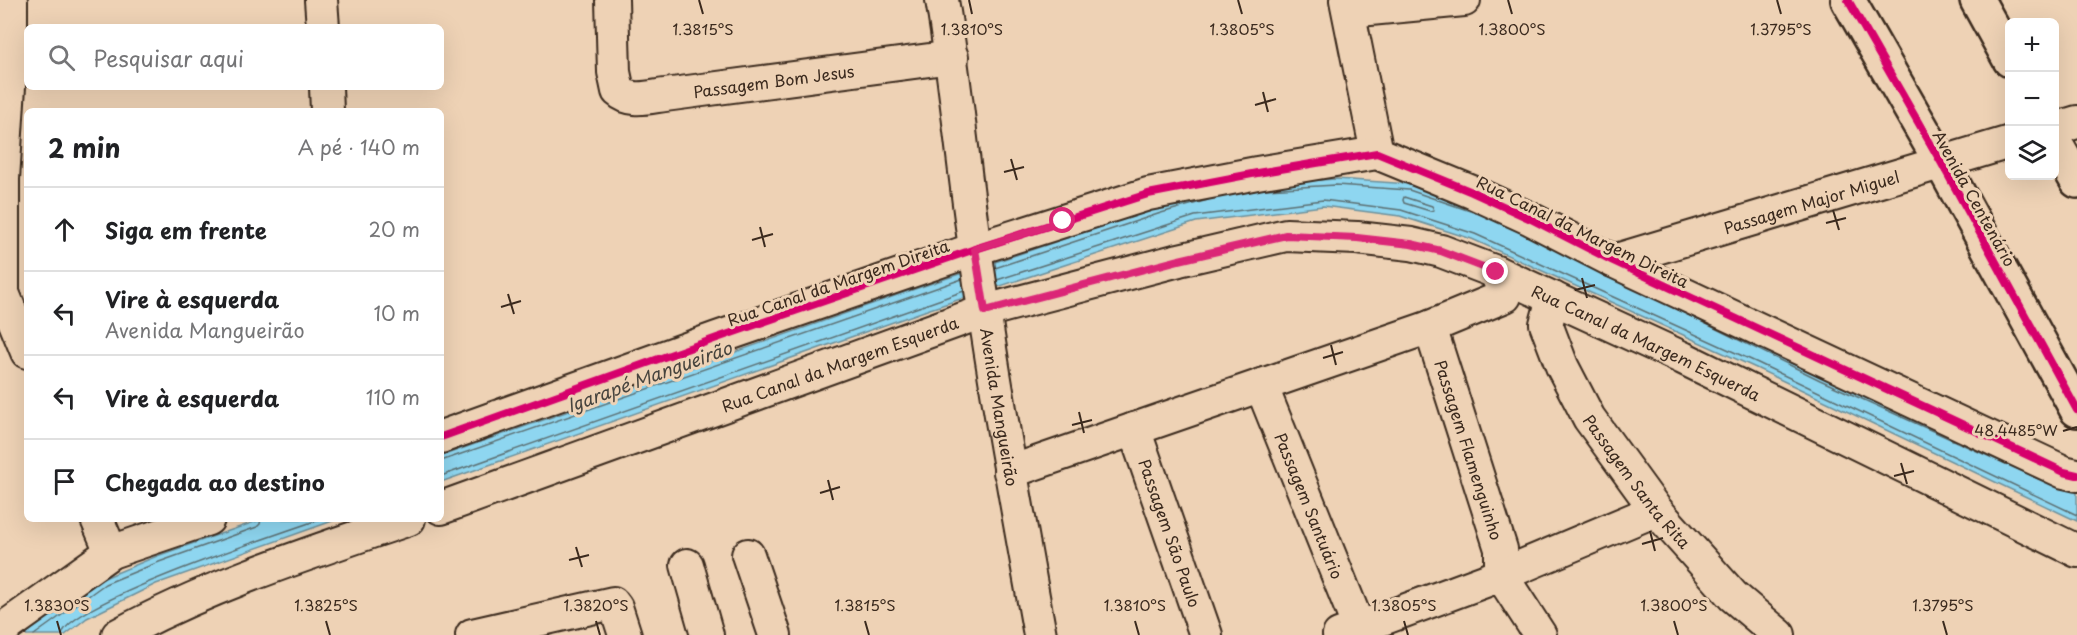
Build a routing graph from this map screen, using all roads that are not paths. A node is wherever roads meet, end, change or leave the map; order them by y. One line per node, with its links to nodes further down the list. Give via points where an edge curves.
1 (11, 0): 24 (street)
2 (321, 0): 9 (street)
3 (612, 0): 11 (street, Passagem Bom Jesus, via 614,72 618,91 627,97)
4 (942, 0): 11 (street, Avenida Mangueirão)
5 (1464, 0): 8 (street)
6 (1848, 0): 19 (main road, Avenida Centenário)
7 (1977, 0): 10 (main road)
8 (1348, 5): 18 (street)
9 (323, 24)
10 (2005, 51)
11 (952, 57): 21 (street, Avenida Mangueirão)
12 (326, 90): 13 (street)
13 (327, 108)
14 (2077, 122): 15 (street)
15 (2059, 128)
16 (2005, 143): 19 (street, Passagem Major Miguel)
17 (2059, 148): 20 (main road)
18 (1377, 153): 21 (street, Rua Canal da Margem Direita, via 1148,194); 22 (street, Rua Canal da Margem Direita, via 1521,215)
19 (1941, 162): 22 (street, Passagem Major Miguel); 30 (main road, Avenida Centenário)
20 (2077, 181)
21 (975, 249): 26 (street, Avenida Mangueirão); 32 (street, Rua Canal da Margem Direita)
22 (1613, 261): 34 (street, Rua Canal da Margem Direita)
23 (1496, 272): 25 (street, Rua Canal da Margem Esquerda); 26 (street, Rua Canal da Margem Esquerda, via 1411,244 1286,235); 27 (street, via 1504,296)
24 (1, 294): 28 (street)
25 (1553, 298): 36 (street, Passagem Santa Rita, via 1546,324 1562,366 1589,418); 40 (street, Rua Canal da Margem Esquerda)
26 (985, 311): 33 (street, Avenida Mangueirão); 35 (street, Rua Canal da Margem Esquerda)
27 (1430, 327): 29 (street); 44 (street, Passagem Flamenguinho, via 1501,549)
28 (24, 345)
29 (1261, 385): 31 (street); 47 (street, Passagem Santuário)
30 (2077, 410)
31 (1134, 429): 33 (street); 54 (street, Passagem São Paulo)
32 (444, 436)
33 (1010, 471): 53 (street, Avenida Mangueirão)
34 (2077, 475)
35 (444, 507)
36 (1656, 510): 44 (street); 56 (street, Passagem Santa Rita, via 1733,596)
37 (98, 522): 41 (street)
38 (199, 522): 41 (street)
39 (400, 522): 48 (street, via 281,563)
40 (2077, 551)
41 (111, 552): 46 (street)
42 (748, 555): 52 (street)
43 (687, 565): 51 (street)
44 (1501, 575): 47 (street); 55 (street)
45 (548, 626): 49 (street); 50 (street, via 613,603)
46 (0, 631)
47 (1349, 631)
48 (118, 635)
49 (471, 635)
50 (625, 635)
51 (707, 635)
52 (776, 635)
53 (1040, 635)
54 (1206, 635)
55 (1540, 635)
56 (1779, 635)

